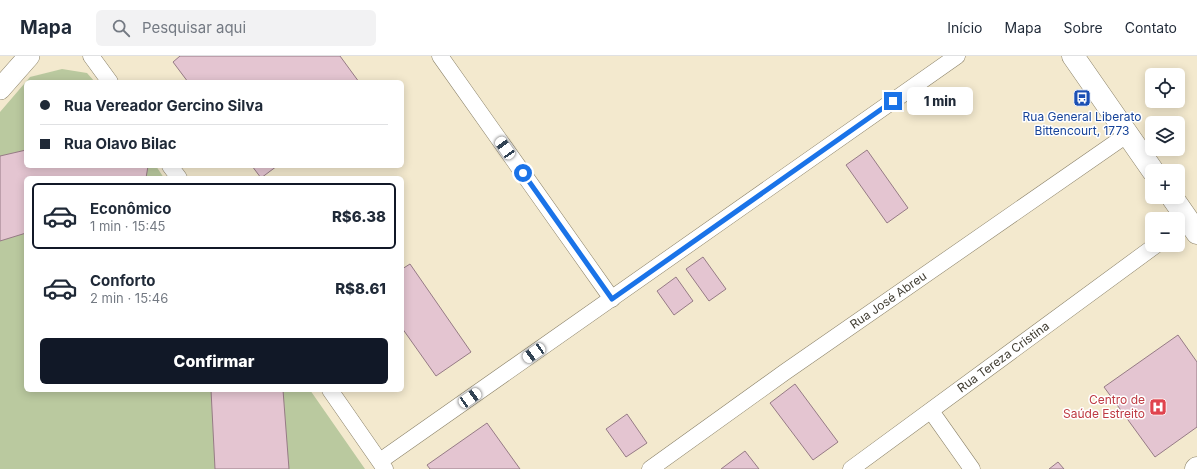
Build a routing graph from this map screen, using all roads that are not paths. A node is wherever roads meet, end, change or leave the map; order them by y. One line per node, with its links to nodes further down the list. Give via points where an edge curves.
1 (29, 56): 7 (street)
2 (91, 56): 6 (street)
3 (440, 56): 13 (street)
4 (957, 56): 13 (street)
5 (1073, 56): 8 (main road)
6 (109, 80)
7 (0, 89)
8 (1128, 134): 9 (main road); 17 (street, Rua José Abreu)
9 (1148, 164)
10 (1176, 204): 11 (main road)
11 (1190, 225)
12 (1146, 252): 15 (street, Rua Tereza Cristina)
13 (612, 299): 16 (street)
14 (331, 392): 16 (street)
15 (931, 410): 18 (street, Rua Tereza Cristina); 19 (street)
16 (382, 465)
17 (650, 469)
18 (851, 469)
19 (972, 469)

